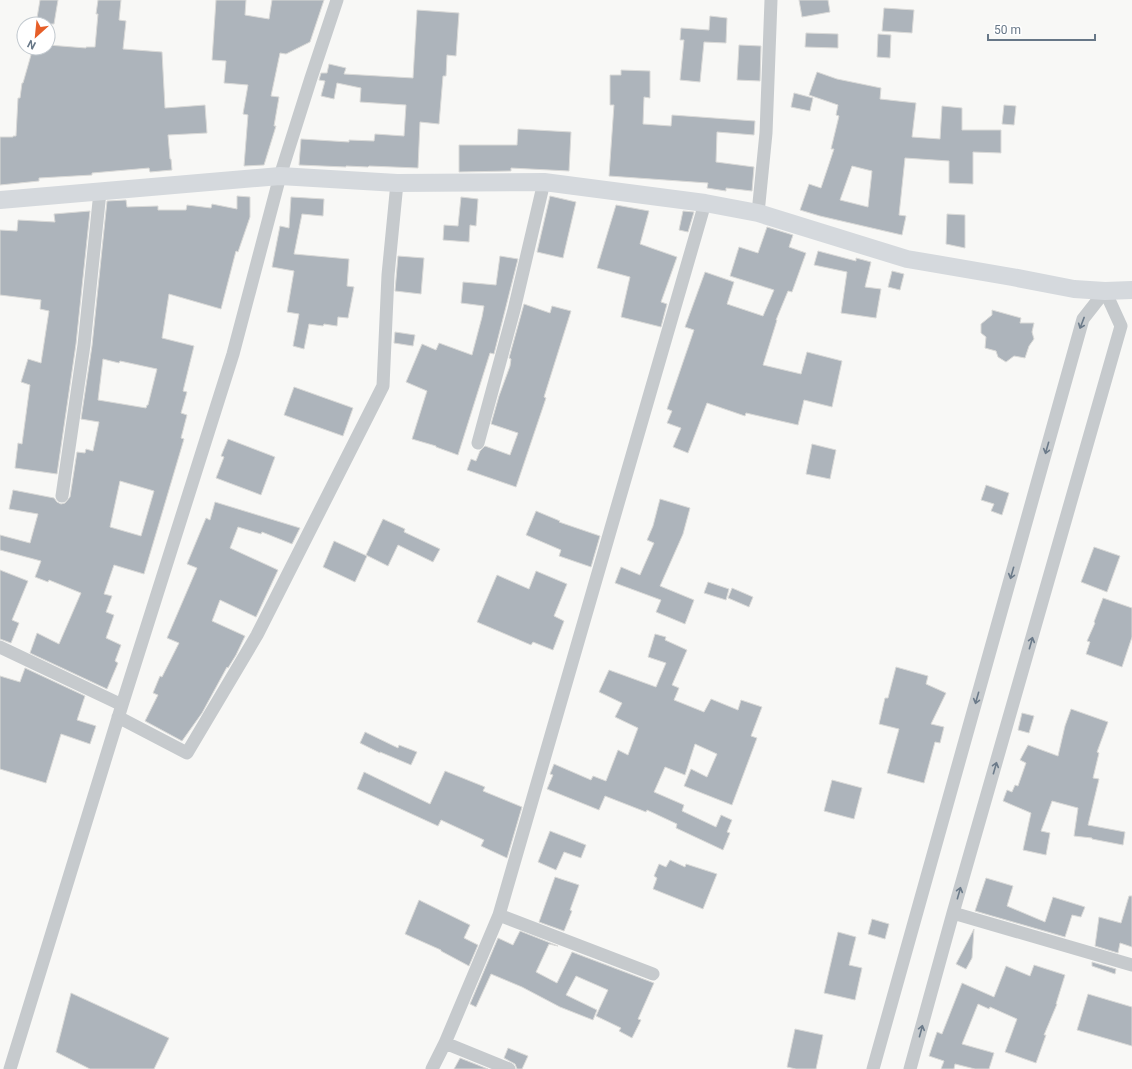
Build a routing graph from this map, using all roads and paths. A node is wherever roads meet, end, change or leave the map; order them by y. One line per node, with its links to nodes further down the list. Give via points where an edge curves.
1 (337, 0): 3 (street)
2 (771, 0): 9 (street, via 766,133)
3 (280, 176): 5 (street); 6 (street); 15 (street, via 233,354)
4 (544, 182): 5 (street); 8 (street); 12 (street, via 514,310)
5 (397, 183): 15 (street, via 388,275 384,386 257,635 187,753)
6 (100, 192): 7 (street); 13 (street, via 84,345)
7 (0, 200)
8 (706, 203): 9 (street); 17 (street)
9 (758, 213): 11 (street, via 907,259 1074,289)
10 (1132, 290): 11 (street)
11 (1105, 291): 16 (street, one-way to 11, via 1121,326); 24 (street, one-way to 24, via 1082,319)
12 (478, 443)
13 (62, 496)
14 (0, 647): 15 (street)
15 (120, 711): 21 (street)
16 (953, 913): 18 (street); 25 (street, one-way to 16)
17 (499, 915): 19 (street); 20 (street)
18 (1132, 965)
19 (653, 974)
20 (445, 1043): 22 (street); 23 (street)
21 (10, 1069)
22 (432, 1069)
23 (509, 1069)
24 (873, 1069)
25 (910, 1069)

